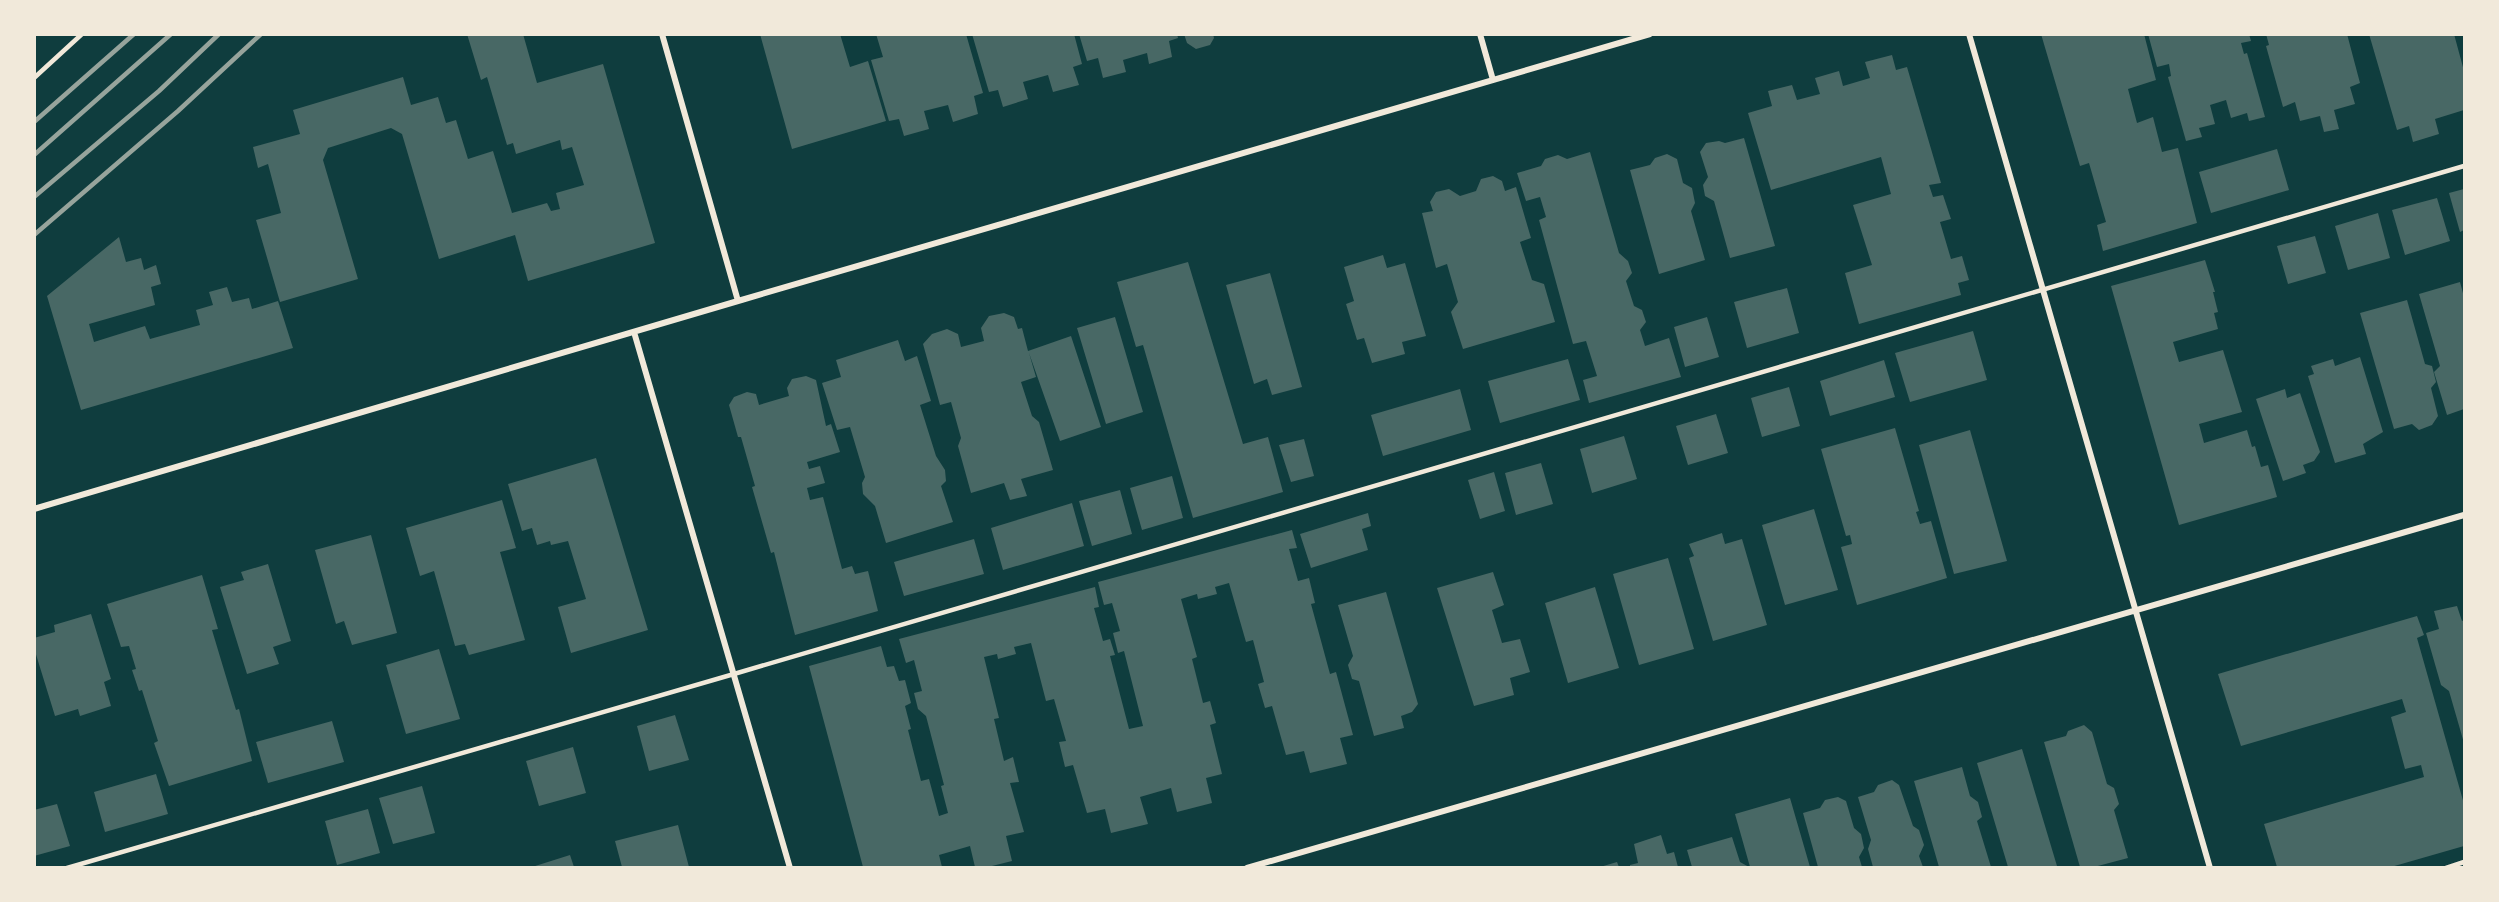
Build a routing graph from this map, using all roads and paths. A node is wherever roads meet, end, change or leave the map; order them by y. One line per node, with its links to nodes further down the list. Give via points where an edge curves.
1 (82, 34): 6 (lane)
2 (662, 34): 10 (street)
3 (1480, 34): 7 (street)
4 (1650, 34): 7 (street)
5 (1970, 34): 9 (street)
6 (34, 78)
7 (1493, 80): 10 (street)
8 (2464, 166): 9 (lane)
9 (2043, 289): 14 (street); 15 (lane)
10 (738, 300): 11 (street)
11 (634, 332): 12 (street); 15 (street)
12 (35, 509)
13 (2464, 515): 14 (street)
14 (2136, 611): 19 (street); 20 (street)
15 (734, 674): 17 (lane); 18 (street)
16 (2464, 862): 21 (lane)
17 (67, 867)
18 (790, 867)
19 (1247, 867)
20 (2210, 867)
21 (2446, 867)

